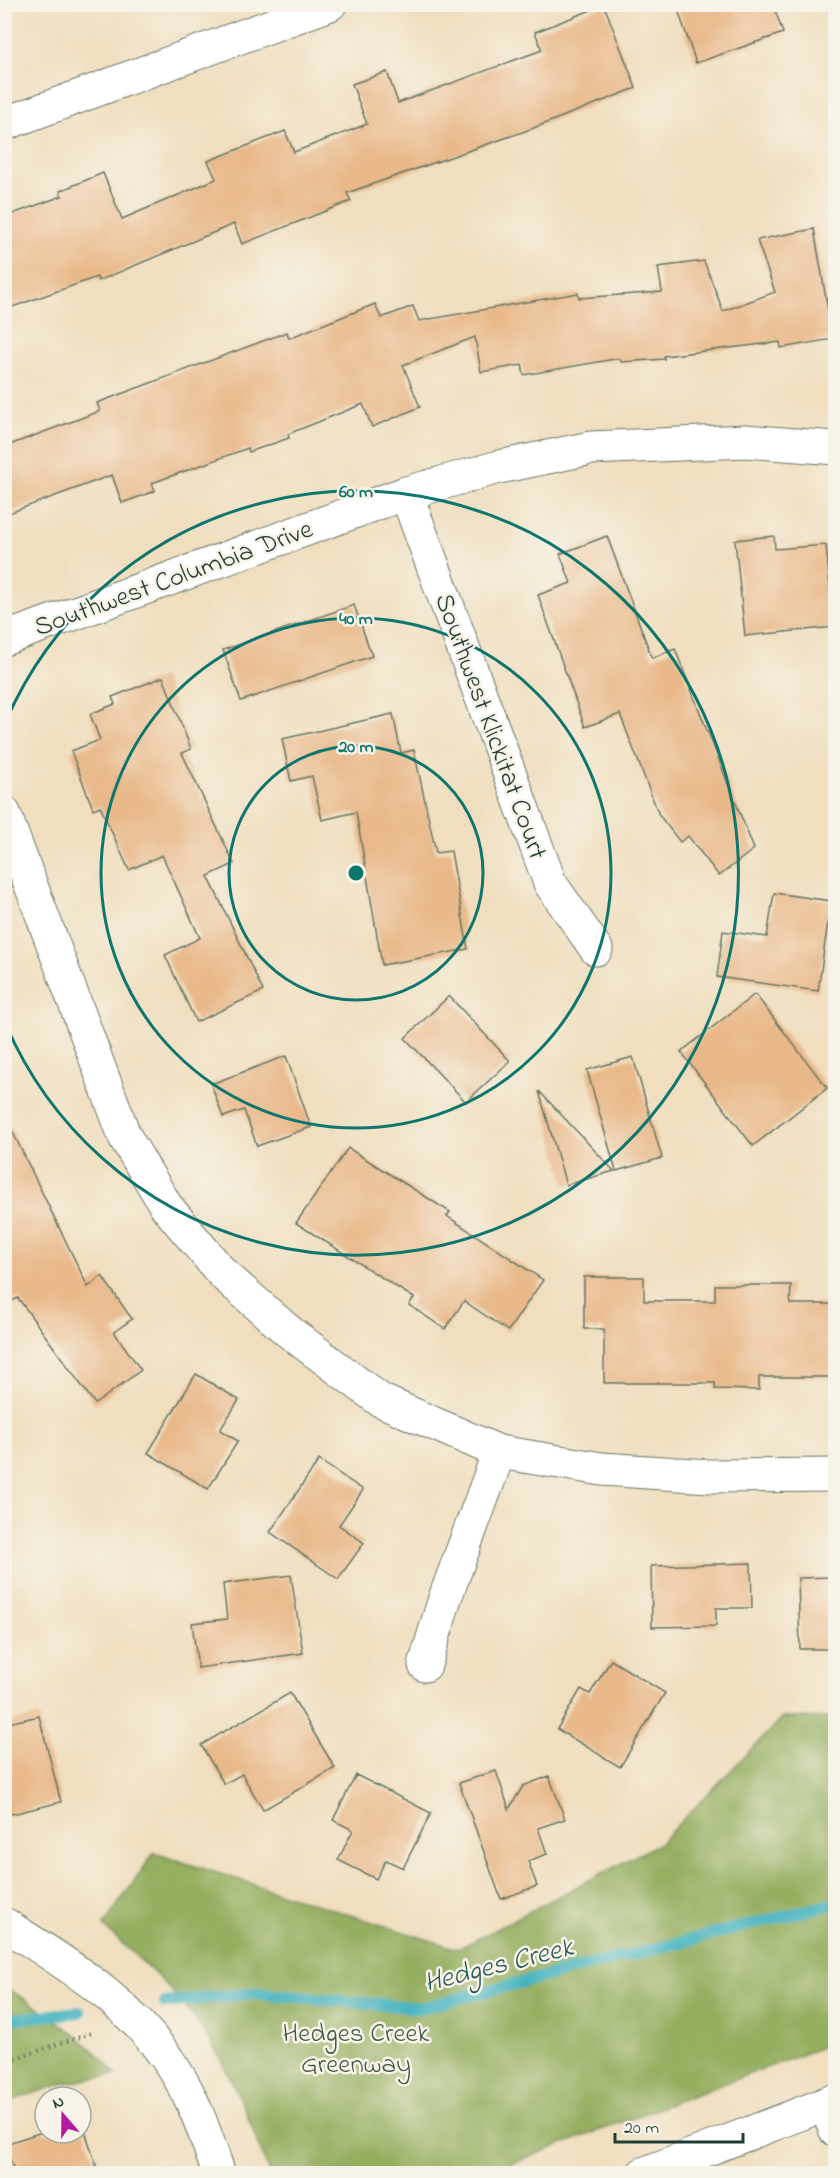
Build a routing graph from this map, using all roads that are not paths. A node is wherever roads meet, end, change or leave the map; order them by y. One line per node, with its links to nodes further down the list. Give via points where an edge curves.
1 (330, 4): 2 (street)
2 (4, 124)
3 (836, 448): 4 (street, Southwest Columbia Drive, via 744,441 591,448 499,467)
4 (406, 493): 5 (street, Southwest Columbia Drive); 7 (street, Southwest Klickitat Court, via 550,882)
5 (4, 639)
6 (4, 813): 8 (street, via 125,1137 166,1206 223,1274 288,1331 380,1400)
7 (596, 949)
8 (499, 1452): 9 (street, via 602,1469 709,1476); 10 (street, via 445,1598)
9 (836, 1475)
10 (425, 1665)
11 (4, 1924): 13 (street, via 95,1982 137,2022 177,2072)
12 (832, 2112): 14 (street)
13 (219, 2174)
14 (643, 2174)

